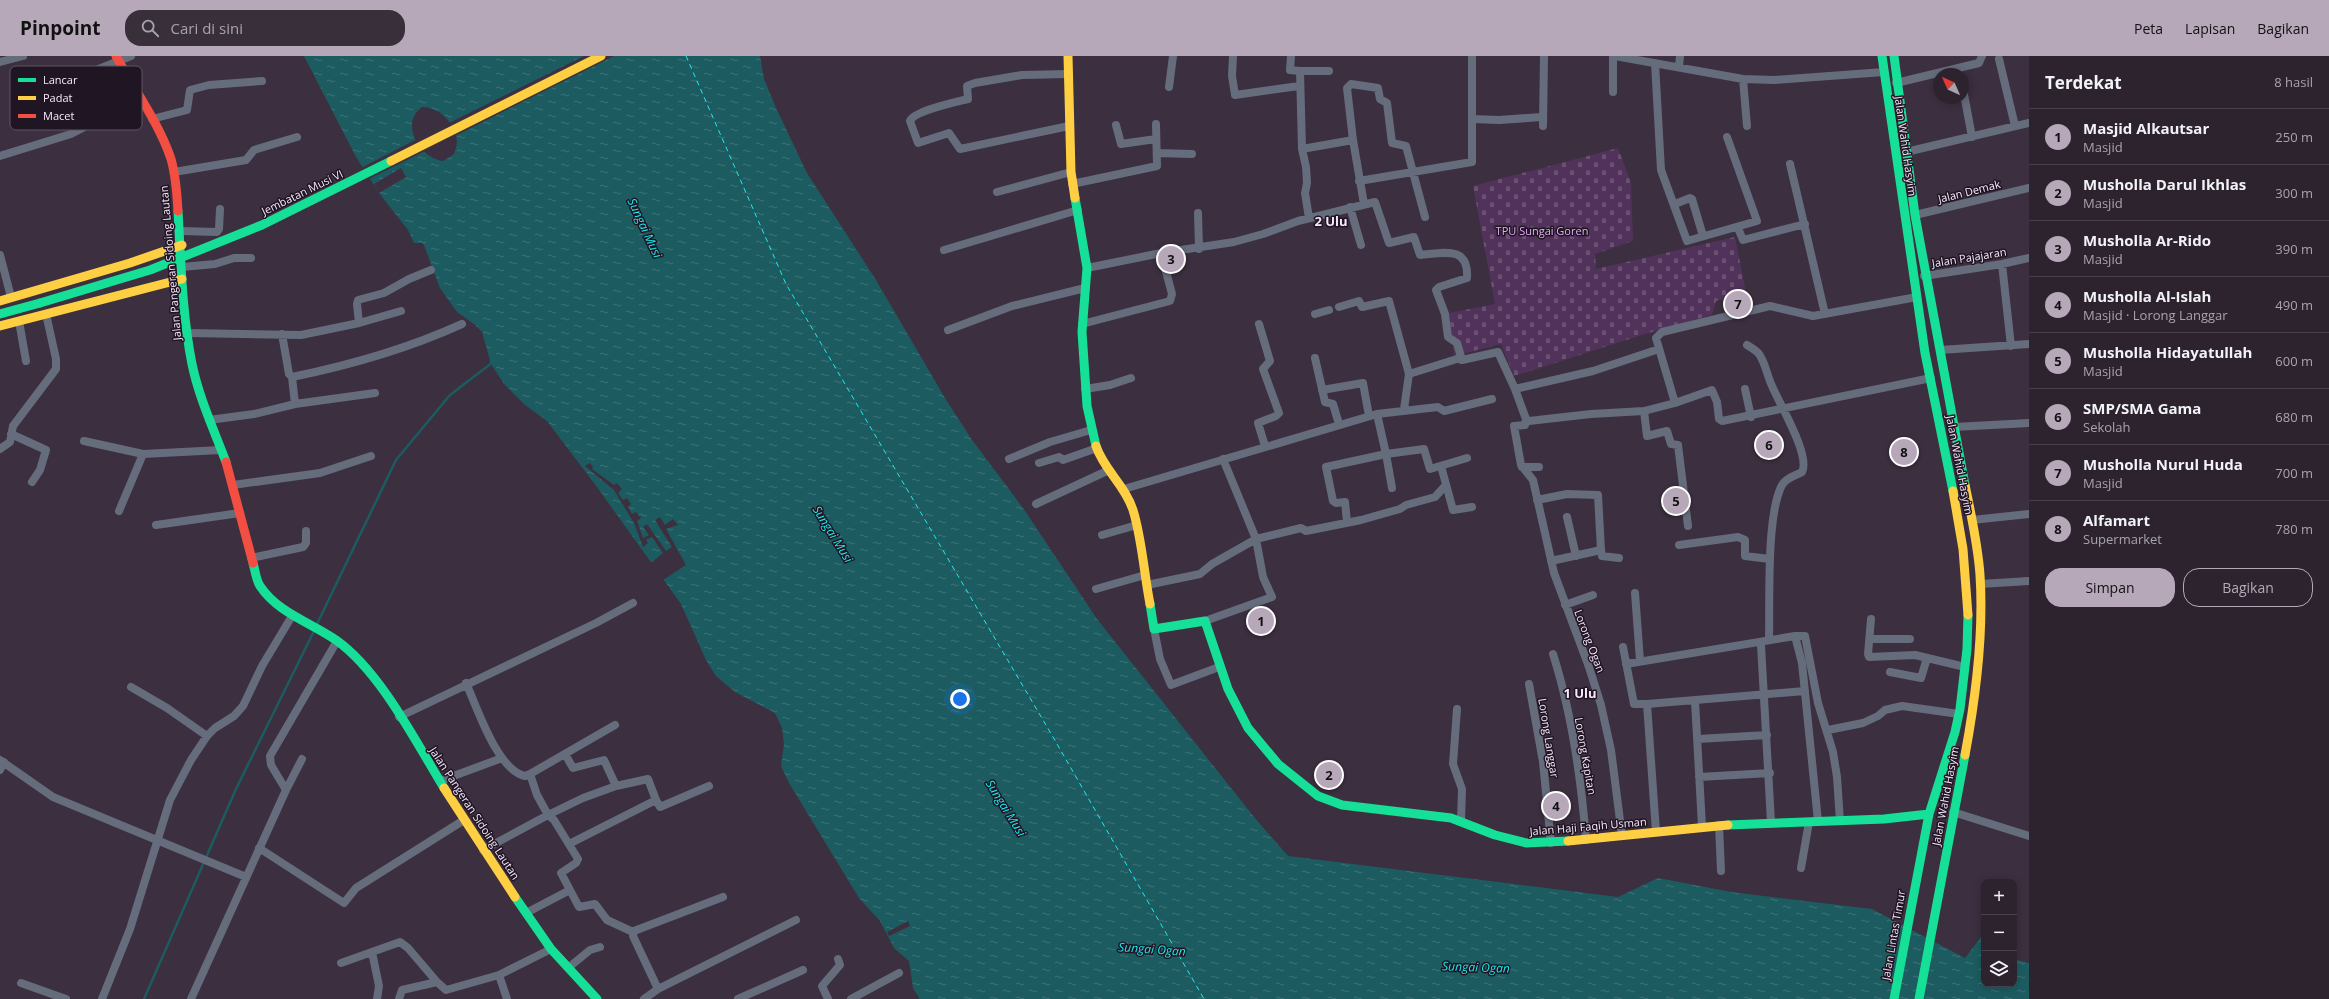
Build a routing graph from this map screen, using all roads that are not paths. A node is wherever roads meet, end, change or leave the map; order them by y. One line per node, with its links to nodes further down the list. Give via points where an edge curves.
1 (23, 56): 17 (street)
2 (131, 56): 15 (street)
3 (602, 56): 99 (main road, Jembatan Musi VI, bridge, via 262,225 150,270)
4 (1068, 56): 25 (main road)
5 (1233, 56): 30 (street, via 1232,76 1235,95)
6 (1291, 56): 22 (street, via 1290,70)
7 (1472, 56): 36 (street)
8 (1544, 56): 35 (street)
9 (1614, 56): 18 (street); 32 (street)
10 (1680, 56): 20 (street)
11 (1882, 56): 24 (main road, Jalan Wahid Hasyim)
12 (1894, 56): 29 (main road, Jalan Wahid Hasyim)
13 (1982, 56): 21 (street, via 1979,63)
14 (1170, 57): 31 (street)
15 (117, 58): 19 (street)
16 (1998, 59): 44 (street)
17 (0, 62)
18 (1655, 63): 20 (street); 65 (street, via 1661,170)
19 (100, 66)
20 (1679, 68): 27 (street)
21 (1966, 68)
22 (1300, 71): 23 (street); 30 (street)
23 (1329, 71)
24 (1884, 72): 27 (street); 90 (main road, Jalan Wahid Hasyim)
25 (1069, 74): 41 (main road); 41 (street, via 1022,75 975,83 968,86 968,99 920,114 910,121 918,143 949,133 960,149)
26 (1933, 76): 29 (street)
27 (1743, 80): 43 (street)
28 (262, 81): 37 (street, via 209,85 190,90 187,110)
29 (1896, 83): 52 (main road, Jalan Wahid Hasyim)
30 (1299, 86): 51 (street)
31 (1168, 87)
32 (1613, 92)
33 (142, 102): 37 (main road, Jalan Pangeran Sidoing Lautan)
34 (1966, 104): 48 (street)
35 (1542, 117): 36 (street); 42 (street)
36 (1472, 119): 59 (street, via 1471,163)
37 (152, 120): 57 (main road, Jalan Pangeran Sidoing Lautan, via 166,145)
38 (2029, 123): 44 (street)
39 (1156, 124): 49 (street)
40 (1116, 125): 49 (street, via 1121,144)
41 (1069, 126): 58 (main road)
42 (1543, 126)
43 (1747, 126)
44 (2015, 126): 48 (street)
45 (79, 130): 55 (street)
46 (297, 137): 57 (street, via 254,150 246,160)
47 (1727, 137): 74 (street, via 1757,219 1755,224)
48 (1972, 137): 52 (street)
49 (1156, 139): 53 (street)
50 (1353, 140): 51 (street); 59 (street, via 1348,86 1351,84 1377,87 1380,99 1387,102 1392,145 1406,145); 60 (street)
51 (1302, 149): 72 (street, via 1306,167 1305,193)
52 (1906, 152): 70 (main road, Jalan Wahid Hasyim)
53 (1157, 153): 54 (street); 61 (street, via 1156,166)
54 (1192, 154)
55 (0, 156)
56 (1790, 164): 73 (street)
57 (174, 172): 75 (main road, Jalan Pangeran Sidoing Lautan)
58 (1071, 172): 61 (main road); 63 (street)
59 (1412, 173): 60 (street); 71 (street)
60 (1359, 181): 64 (street)
61 (1073, 188): 68 (main road)
62 (2029, 188): 70 (street, Jalan Demak)
63 (997, 192)
64 (1364, 204): 66 (street); 118 (street, via 1376,204 1389,243 1414,237 1420,255 1457,254 1465,262 1466,279 1436,290 1445,314 1448,337 1457,343)
65 (1675, 204): 76 (street, via 1686,241); 76 (street, via 1692,199)
66 (1350, 207): 72 (street); 78 (street)
67 (220, 209): 75 (street, via 217,232)
68 (1078, 209): 80 (street); 87 (main road)
69 (1198, 213): 79 (street)
70 (1915, 215): 89 (main road, Jalan Wahid Hasyim)
71 (1425, 217)
72 (1309, 218): 79 (street, via 1263,234)
73 (1805, 224): 74 (street, via 1743,240); 102 (street)
74 (1738, 228): 76 (street)
75 (181, 231): 77 (main road, Jalan Pangeran Sidoing Lautan)
76 (1703, 236)
77 (182, 245): 86 (main road, Jalan Pangeran Sidoing Lautan); 93 (main road, via 130,263)
78 (1361, 245)
79 (1199, 249): 81 (street)
80 (944, 250)
81 (1161, 253): 87 (street); 108 (street, via 1172,294 1170,301)
82 (0, 255): 93 (street)
83 (251, 258): 86 (street, via 234,258 215,264)
84 (2029, 258): 85 (street, Jalan Pajajaran)
85 (2002, 264): 89 (street, Jalan Pajajaran); 114 (street)
86 (182, 267): 91 (main road, Jalan Pangeran Sidoing Lautan)
87 (1087, 268): 92 (main road)
88 (431, 270): 104 (street, via 384,293 358,300 356,304)
89 (1926, 276): 90 (street, Jalan Pajajaran); 116 (main road, Jalan Wahid Hasyim)
90 (1913, 278): 94 (main road, Jalan Wahid Hasyim)
91 (182, 279): 100 (main road); 110 (main road, Jalan Pangeran Sidoing Lautan)
92 (1084, 288): 108 (main road); 109 (street, via 1012,306)
93 (11, 297): 95 (main road)
94 (1917, 297): 102 (street); 123 (main road, Jalan Wahid Hasyim)
95 (0, 301)
96 (1339, 308): 120 (street, via 1359,301 1362,307 1388,301)
97 (1329, 310): 101 (street)
98 (401, 311): 104 (street)
99 (0, 314)
100 (46, 314): 103 (main road); 143 (street, via 56,366 52,376 13,426)
101 (1315, 314)
102 (1825, 314): 115 (street, via 1808,316 1774,306 1766,307 1662,332 1656,338)
103 (19, 322): 107 (main road); 119 (street)
104 (359, 323): 111 (street, via 301,335)
105 (462, 324): 121 (street, via 379,356)
106 (1259, 324): 145 (street, via 1270,361 1263,369 1279,413 1257,424)
107 (0, 326)
108 (1082, 328): 124 (main road)
109 (948, 330)
110 (188, 333): 111 (street); 138 (main road, Jalan Pangeran Sidoing Lautan, via 196,378)
111 (282, 334): 121 (street, via 289,374)
112 (2029, 344): 114 (street)
113 (1747, 345): 133 (street, via 1760,355)
114 (2011, 346): 116 (street)
115 (1659, 349): 125 (street, via 1594,371); 130 (street)
116 (1940, 350): 141 (main road, Jalan Wahid Hasyim)
117 (1315, 358): 127 (street)
118 (1460, 358): 120 (street); 125 (street, via 1463,360 1498,352)
119 (26, 361)
120 (1409, 374): 132 (street)
121 (292, 377): 131 (street)
122 (1131, 378): 124 (street, via 1110,386)
123 (1931, 378): 133 (street); 197 (main road, Jalan Wahid Hasyim, via 1963,549)
124 (1085, 389): 142 (main road)
125 (1516, 389): 137 (street)
126 (1745, 389): 136 (street)
127 (1322, 390): 135 (street, via 1363,383); 140 (street, via 1326,403 1333,404)
128 (375, 393): 131 (street)
129 (1492, 399): 132 (street, via 1444,411 1438,407)
130 (1675, 403): 134 (street); 136 (street, via 1712,390 1721,421)
131 (295, 404): 138 (street, via 254,414)
132 (1404, 409): 135 (street)
133 (1782, 410): 136 (street); 185 (street, via 1800,446 1804,468 1801,473 1788,479 1781,489 1774,516)
134 (1644, 411): 137 (street, via 1529,421); 176 (street, via 1647,436 1667,431 1671,444 1678,445)
135 (1373, 415): 140 (street); 149 (street)
136 (1751, 417)
137 (1526, 419): 157 (street, via 1525,425 1514,426)
138 (209, 420): 148 (main road, Jalan Pangeran Sidoing Lautan)
139 (2029, 423): 141 (street)
140 (1339, 424): 145 (street)
141 (1954, 427): 172 (main road, Jalan Wahid Hasyim)
142 (1091, 430): 146 (main road); 153 (street, via 1050,442)
143 (11, 434): 147 (street, via 10,442); 160 (street, via 46,450 40,470)
144 (84, 441): 150 (street)
145 (1265, 446): 154 (street)
146 (1097, 448): 155 (street, via 1063,460 1059,456); 159 (main road)
147 (0, 449)
148 (221, 450): 150 (street); 161 (main road, Jalan Pangeran Sidoing Lautan)
149 (1386, 452): 156 (street, via 1423,448 1429,468); 163 (street); 173 (street, via 1326,468 1334,501 1345,502)
150 (142, 454): 168 (street)
151 (371, 456): 161 (street, via 320,473)
152 (1466, 458): 156 (street)
153 (1009, 459)
154 (1224, 459): 164 (street); 179 (street)
155 (1039, 463)
156 (1441, 466): 162 (street)
157 (1522, 467): 158 (street); 165 (street, Lorong Ogan, via 1533,480)
158 (1539, 467)
159 (1109, 470): 164 (main road); 166 (street)
160 (32, 482)
161 (233, 485): 169 (main road, Jalan Pangeran Sidoing Lautan)
162 (1446, 485): 167 (street, via 1453,510); 173 (street, via 1435,497)
163 (1392, 488)
164 (1124, 490): 175 (main road)
165 (1537, 500): 181 (street, via 1567,494 1597,494); 186 (street, Lorong Ogan)
166 (1036, 504)
167 (1472, 507)
168 (119, 510)
169 (240, 513): 174 (street); 183 (main road, Jalan Pangeran Sidoing Lautan)
170 (2029, 514): 172 (street)
171 (1567, 517): 182 (street)
172 (1972, 520): 189 (main road, Jalan Wahid Hasyim)
173 (1347, 522): 179 (street, via 1306,531 1301,528)
174 (156, 525)
175 (1137, 525): 178 (street); 187 (main road)
176 (1688, 526)
177 (306, 531): 183 (street, via 306,543 303,547)
178 (1102, 535)
179 (1256, 539): 190 (street, via 1212,564 1200,574); 200 (street, via 1263,577 1272,596)
180 (1679, 545): 185 (street, via 1738,537 1745,540 1745,556)
181 (1601, 550): 182 (street); 184 (street, via 1602,556)
182 (1576, 556): 186 (street)
183 (251, 558): 196 (main road, Jalan Pangeran Sidoing Lautan, via 263,591 272,602)
184 (1619, 558)
185 (1770, 559): 206 (street)
186 (1551, 561): 195 (street, Lorong Ogan)
187 (1145, 575): 190 (main road); 191 (street)
188 (2029, 581): 189 (street)
189 (1980, 584): 198 (main road, Jalan Wahid Hasyim)
190 (1147, 585): 201 (main road)
191 (1096, 589)
192 (1636, 593): 211 (street)
193 (1594, 595): 195 (street)
194 (633, 602): 218 (street, via 570,635)
195 (1565, 605): 257 (street, Lorong Ogan, via 1601,705 1611,750)
196 (292, 616): 205 (main road, Jalan Pangeran Sidoing Lautan); 230 (street, via 262,666 243,706)
197 (1968, 617): 198 (main road); 216 (main road, Jalan Wahid Hasyim)
198 (1981, 617): 246 (main road, Jalan Wahid Hasyim, via 1973,712)
199 (1871, 619): 203 (street)
200 (1205, 620): 201 (main road); 215 (main road, Jalan Haji Faqih Usman)
201 (1154, 629): 215 (street, via 1160,659 1170,685)
202 (1795, 636): 206 (street); 212 (street, via 1805,636); 213 (street)
203 (1870, 639): 204 (street); 210 (street, via 1868,654 1871,657 1906,654)
204 (1910, 639)
205 (336, 640): 227 (main road, Jalan Pangeran Sidoing Lautan, via 363,665); 244 (street, via 270,756 271,765)
206 (1769, 640): 211 (street)
207 (1761, 645): 222 (street)
208 (1623, 647): 214 (street)
209 (1553, 654): 260 (street, Lorong Kapitan, via 1566,700 1578,760)
210 (1927, 658): 216 (street); 217 (street, via 1922,678)
211 (1640, 661): 214 (street)
212 (1811, 661): 213 (street); 229 (street, via 1818,703)
213 (1802, 663): 221 (street)
214 (1626, 664): 224 (street, via 1634,705)
215 (1219, 667): 250 (main road, Jalan Haji Faqih Usman, via 1239,713 1255,740 1273,760 1317,796 1342,805)
216 (1965, 667): 226 (main road, Jalan Wahid Hasyim)
217 (1890, 672)
218 (466, 683): 227 (street); 234 (street)
219 (1529, 684): 261 (street, Lorong Langgar, via 1543,762)
220 (131, 687): 230 (street)
221 (1805, 691): 222 (street); 251 (street)
222 (1764, 695): 223 (street); 231 (street)
223 (1695, 701): 224 (street); 232 (street)
224 (1647, 704): 256 (street)
225 (1457, 709): 250 (street, via 1453,764 1462,789)
226 (1959, 714): 229 (street, via 1902,706 1885,710 1863,722); 247 (main road, Jalan Wahid Hasyim)
227 (399, 717): 241 (main road, Jalan Pangeran Sidoing Lautan)
228 (615, 725): 233 (street)
229 (1828, 730): 252 (street, via 1837,777)
230 (208, 736): 259 (street, via 189,764 170,800)
231 (1767, 736): 232 (street); 238 (street)
232 (1698, 739): 240 (street)
233 (565, 754): 239 (street); 242 (street, via 573,768 604,760)
234 (502, 758): 239 (street, via 520,775); 241 (street)
235 (302, 759): 244 (street)
236 (2, 761): 237 (street); 259 (street, via 53,797)
237 (0, 770)
238 (1770, 773): 240 (street); 253 (street)
239 (530, 774): 248 (street)
240 (1700, 777): 255 (street)
241 (440, 781): 249 (main road, Jalan Pangeran Sidoing Lautan)
242 (616, 786): 245 (street, via 648,780); 248 (street)
243 (709, 786): 245 (street, via 660,807)
244 (286, 790): 263 (street)
245 (656, 800): 262 (street)
246 (1953, 812): 258 (street); 298 (main road, Jalan Wahid Hasyim)
247 (1929, 814): 252 (main road, Jalan Haji Faqih Usman); 267 (main road, Jalan Wahid Hasyim)
248 (548, 815): 262 (street); 264 (street)
249 (464, 820): 263 (street, via 356,888 344,903); 264 (main road, Jalan Pangeran Sidoing Lautan)
250 (1462, 820): 261 (main road, Jalan Haji Faqih Usman, via 1517,841)
251 (1813, 821): 252 (main road, Jalan Haji Faqih Usman); 253 (main road, Jalan Haji Faqih Usman); 265 (street)
252 (1840, 821)
253 (1771, 822): 254 (main road, Jalan Haji Faqih Usman)
254 (1719, 825): 255 (main road, Jalan Haji Faqih Usman); 266 (street)
255 (1702, 826): 256 (main road, Jalan Haji Faqih Usman)
256 (1656, 832): 257 (main road, Jalan Haji Faqih Usman)
257 (1622, 836): 260 (main road, Jalan Haji Faqih Usman)
258 (2029, 836)
259 (158, 839): 268 (street); 288 (street, via 130,929)
260 (1586, 840): 261 (main road, Jalan Haji Faqih Usman)
261 (1551, 843)
262 (569, 844): 269 (street, via 578,860 561,873)
263 (260, 848): 268 (street)
264 (483, 850): 271 (main road, Jalan Pangeran Sidoing Lautan)
265 (1801, 868)
266 (1721, 870)
267 (1916, 875): 297 (main road, Jalan Lintas Timur)
268 (246, 877): 289 (street)
269 (570, 890): 271 (street); 273 (street, via 579,907 595,904 607,920)
270 (723, 897): 273 (street)
271 (526, 913): 275 (main road, Jalan Pangeran Sidoing Lautan)
272 (796, 920): 285 (street)
273 (633, 932): 285 (street)
274 (600, 947): 280 (street, via 590,950)
275 (551, 949): 280 (main road, Jalan Pangeran Sidoing Lautan); 282 (street)
276 (372, 952): 278 (street); 283 (street, via 401,943); 290 (street, via 379,986)
277 (838, 959): 295 (street, via 840,965 822,986)
278 (340, 963)
279 (803, 970): 294 (street)
280 (571, 971): 286 (main road, Jalan Pangeran Sidoing Lautan)
281 (899, 973): 296 (street)
282 (499, 975): 283 (street, via 445,990); 292 (street)
283 (437, 982): 291 (street, via 402,990)
284 (21, 983): 287 (street)
285 (658, 989): 293 (street)
286 (596, 998)
287 (66, 999)
288 (102, 999)
289 (191, 999)
290 (377, 999)
291 (399, 999)
292 (506, 999)
293 (644, 999)
294 (738, 999)
295 (828, 999)
296 (851, 999)
297 (1894, 999)
298 (1919, 999)

